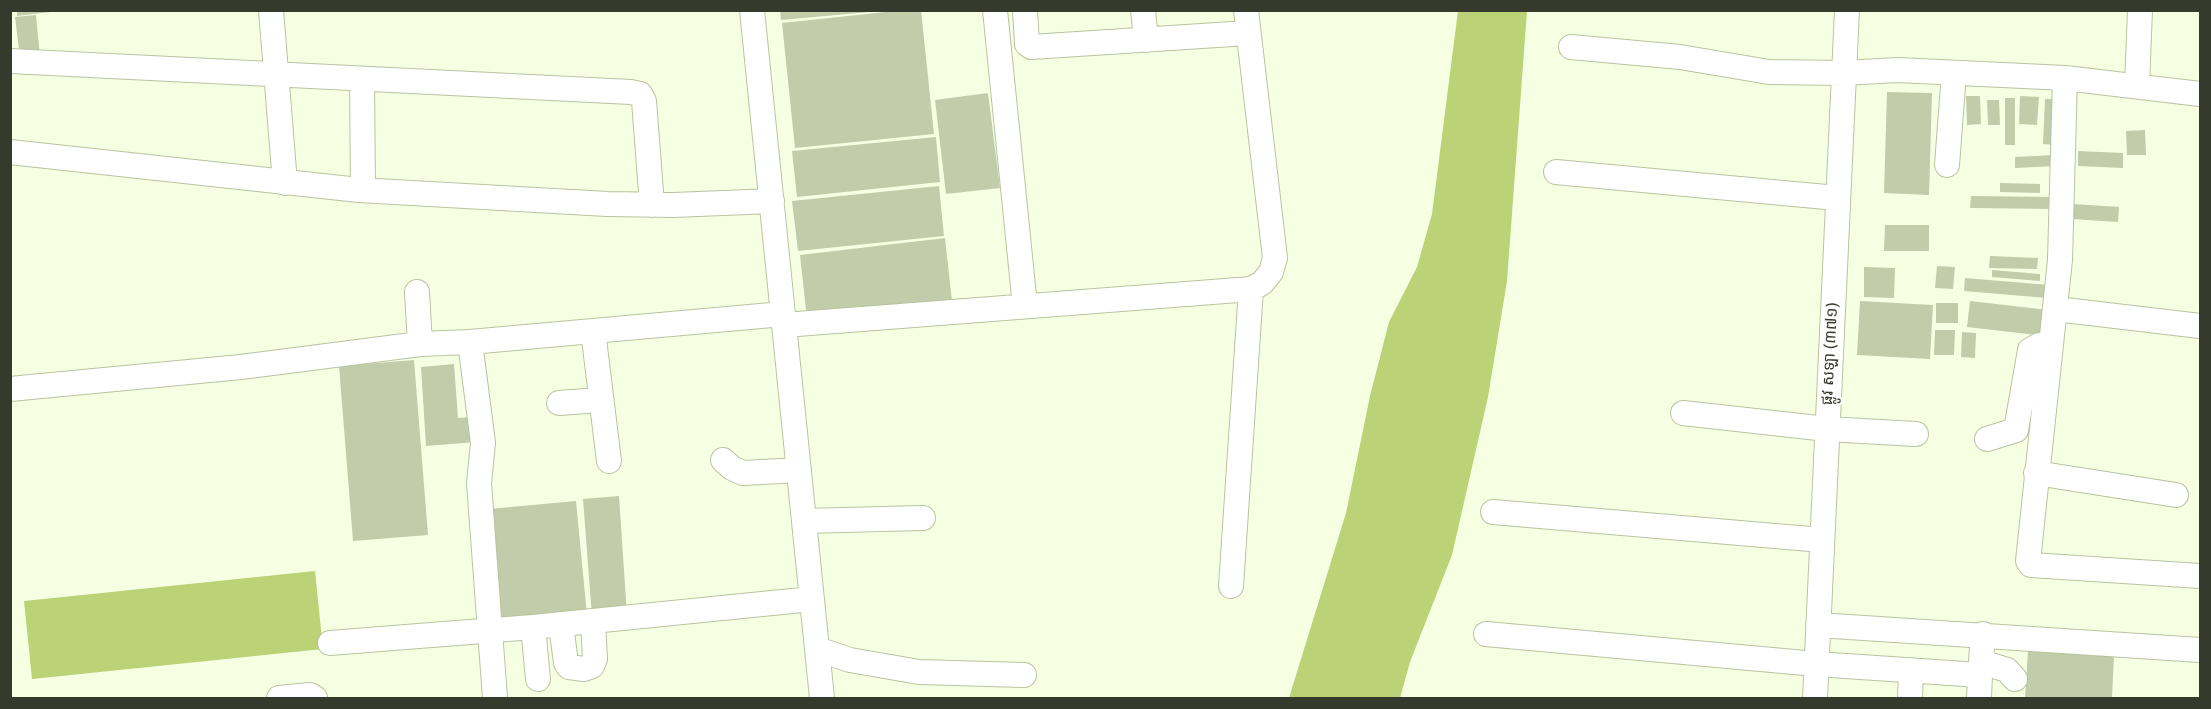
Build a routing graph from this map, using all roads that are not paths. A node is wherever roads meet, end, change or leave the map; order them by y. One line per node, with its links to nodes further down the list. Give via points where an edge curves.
1 (271, 10): 14 (street)
2 (752, 10): 25 (street)
3 (995, 10): 29 (street)
4 (1024, 10): 9 (street, via 1030,48)
5 (1143, 10): 9 (street)
6 (1847, 10): 12 (street, ផ្លូវ សឡា (៣៧១))
7 (2140, 10): 17 (street)
8 (1247, 22): 9 (street); 27 (street, via 1275,258 1271,272)
9 (1146, 40)
10 (1571, 48): 12 (street, via 1680,57 1769,72)
11 (10, 61): 14 (street)
12 (1843, 73): 13 (street); 24 (street, ផ្លូវ សឡា (៣៧១))
13 (1954, 73): 15 (street); 20 (street)
14 (277, 74): 16 (street); 22 (street)
15 (2065, 78): 17 (street); 30 (street)
16 (362, 79): 23 (street); 26 (street, via 640,94 644,101)
17 (2137, 86): 18 (street)
18 (2200, 94)
19 (10, 152): 22 (street)
20 (1947, 165)
21 (1556, 172): 24 (street)
22 (285, 183): 23 (street)
23 (363, 190): 26 (street)
24 (1837, 198): 41 (street, ផ្លូវ សឡា (៣៧១))
25 (771, 201): 26 (street); 31 (street)
26 (652, 205)
27 (1251, 289): 29 (street); 54 (street)
28 (417, 292): 35 (street)
29 (1025, 306): 31 (street)
30 (2056, 309): 32 (street); 36 (street)
31 (784, 319): 33 (street); 46 (street)
32 (2200, 326)
33 (593, 331): 34 (street); 38 (street)
34 (470, 342): 35 (street); 60 (street, via 483,443 478,483)
35 (420, 344): 37 (street, via 241,367)
36 (2050, 345): 43 (street, via 2030,350 2016,430); 47 (street)
37 (10, 389)
38 (600, 400): 39 (street); 45 (street)
39 (559, 403)
40 (1683, 413): 41 (street)
41 (1827, 429): 42 (street); 52 (street, ផ្លូវ សឡា (៣៧១))
42 (1916, 434)
43 (1987, 439)
44 (723, 460): 46 (street, via 743,473)
45 (609, 461)
46 (799, 470): 51 (street)
47 (2036, 474): 48 (street); 53 (street, via 2027,558 2031,565)
48 (2176, 495)
49 (1493, 512): 52 (street)
50 (923, 518): 51 (street)
51 (804, 521): 55 (street)
52 (1821, 540): 58 (street, ផ្លូវ សឡា (៣៧១))
53 (2200, 576)
54 (1231, 586)
55 (812, 599): 56 (street); 64 (street)
56 (593, 622): 57 (street); 66 (street, via 592,666 569,667)
57 (561, 625): 59 (street); 66 (street)
58 (1818, 625): 62 (street); 67 (street, ផ្លូវ សឡា (៣៧១))
59 (533, 627): 60 (street); 66 (street, via 538,671)
60 (488, 629): 63 (street); 74 (street)
61 (1486, 634): 67 (street)
62 (1983, 634): 65 (street); 68 (street)
63 (330, 643)
64 (817, 649): 70 (street, via 850,660 919,672); 75 (street)
65 (2200, 650)
66 (564, 652)
67 (1816, 664): 69 (street); 76 (street, ផ្លូវ សឡា (៣៧១))
68 (1981, 668): 69 (street); 71 (street, via 2007,670); 78 (street)
69 (1911, 670): 77 (street)
70 (1024, 675)
71 (2015, 679)
72 (315, 698): 73 (street, via 310,695)
73 (279, 699)
74 (495, 699)
75 (822, 699)
76 (1815, 699)
77 (1910, 699)
78 (1979, 699)

